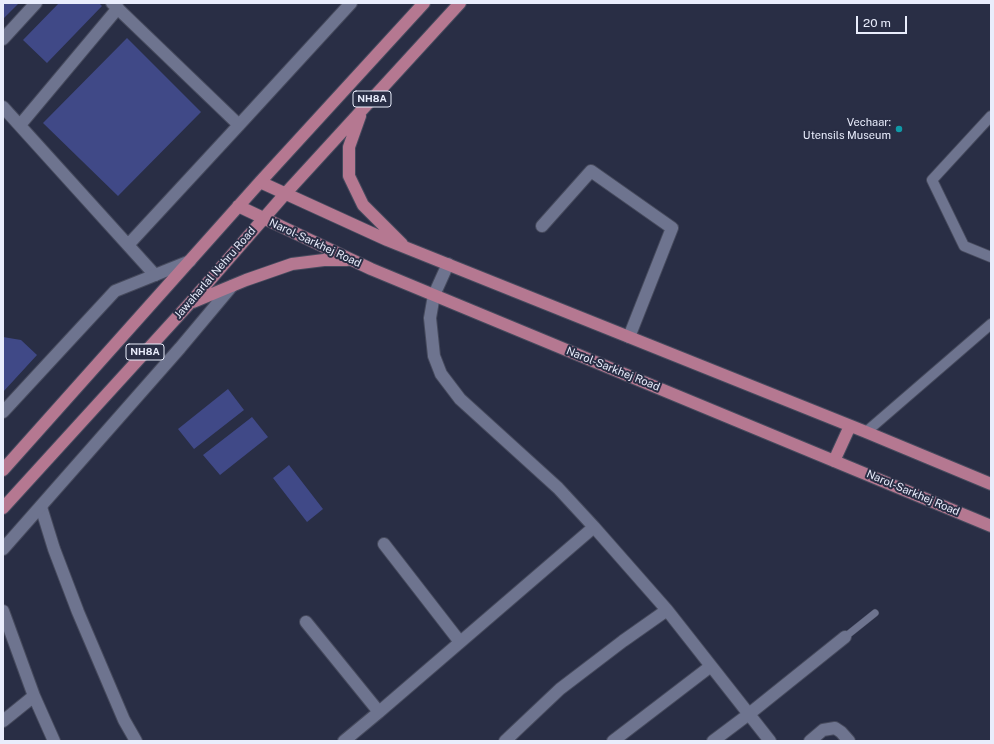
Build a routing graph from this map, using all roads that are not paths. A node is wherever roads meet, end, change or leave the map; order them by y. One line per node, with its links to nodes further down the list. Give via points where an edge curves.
1 (36, 3): 6 (street)
2 (351, 3): 11 (street)
3 (424, 3): 12 (main road, NH8A)
4 (460, 3): 8 (main road, Jawaharlal Nehru Road / NH8A)
5 (115, 6): 10 (street); 11 (street)
6 (3, 39)
7 (3, 107): 10 (street)
8 (363, 109): 13 (main road, Jawaharlal Nehru Road / NH8A); 18 (main road, via 349,147 349,176 363,205)
9 (991, 116): 19 (street, via 932,180 964,246)
10 (20, 125): 17 (street)
11 (239, 125): 17 (street)
12 (260, 182): 13 (main road); 14 (main road, NH8A)
13 (285, 194): 15 (main road, Jawaharlal Nehru Road / NH8A); 18 (main road)
14 (238, 206): 15 (main road, Narol-Sarkhej Road); 21 (main road, NH8A)
15 (264, 219): 20 (main road, Narol-Sarkhej Road); 26 (main road, Jawaharlal Nehru Road / NH8A)
16 (542, 226): 28 (street, via 591,171 672,228)
17 (128, 245): 23 (street)
18 (406, 247): 22 (main road)
19 (991, 257)
20 (351, 260): 24 (main road, via 292,264); 25 (main road, Narol-Sarkhej Road)
21 (190, 261): 23 (street); 33 (main road, NH8A)
22 (448, 264): 25 (street); 28 (main road)
23 (155, 275): 29 (street, via 115,290)
24 (232, 286): 26 (main road); 35 (street)
25 (434, 295): 32 (main road, Narol-Sarkhej Road); 38 (street, via 430,318 434,356 441,374 460,399 558,488)
26 (190, 303): 36 (main road, Jawaharlal Nehru Road / NH8A)
27 (991, 324): 31 (street)
28 (629, 336): 30 (main road)
29 (3, 412)
30 (850, 426): 31 (main road); 32 (main road)
31 (866, 432): 34 (main road)
32 (834, 460): 37 (main road, Narol-Sarkhej Road)
33 (3, 470)
34 (991, 484)
35 (41, 507): 40 (street); 53 (street, via 78,612 124,720)
36 (3, 508)
37 (991, 526)
38 (594, 527): 41 (street); 46 (street)
39 (384, 544): 46 (street)
40 (3, 549)
41 (667, 610): 47 (street); 55 (street, via 560,689)
42 (3, 611): 48 (street)
43 (875, 613): 45 (lane)
44 (306, 622): 49 (street)
45 (845, 637): 50 (street)
46 (460, 642): 49 (street)
47 (711, 666): 50 (street); 56 (street)
48 (34, 696): 51 (street); 52 (street)
49 (379, 712): 54 (street)
50 (749, 714): 57 (street); 58 (street)
51 (3, 721)
52 (54, 741)
53 (136, 741)
54 (344, 741)
55 (505, 741)
56 (613, 741)
57 (713, 741)
58 (770, 741)
59 (810, 741): 60 (street, via 823,730 835,728)
60 (849, 741)

